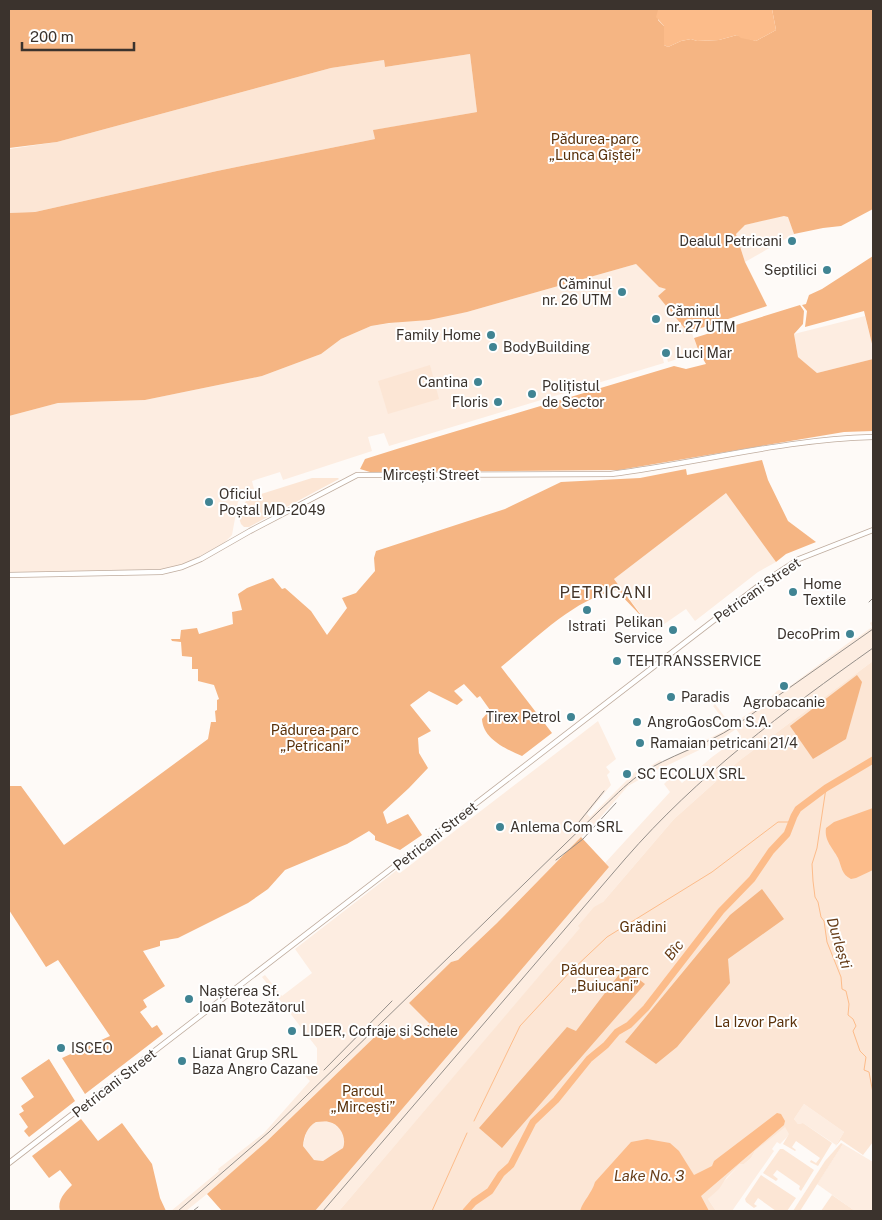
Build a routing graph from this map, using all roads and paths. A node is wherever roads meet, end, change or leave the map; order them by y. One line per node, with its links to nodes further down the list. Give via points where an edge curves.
1 (873, 437): 3 (main road, Mircești Street, via 824,440 611,474 357,475 182,568 161,572)
2 (873, 530): 4 (main road, Petricani Street, via 799,559 768,579)
3 (9, 575)
4 (9, 1164)

